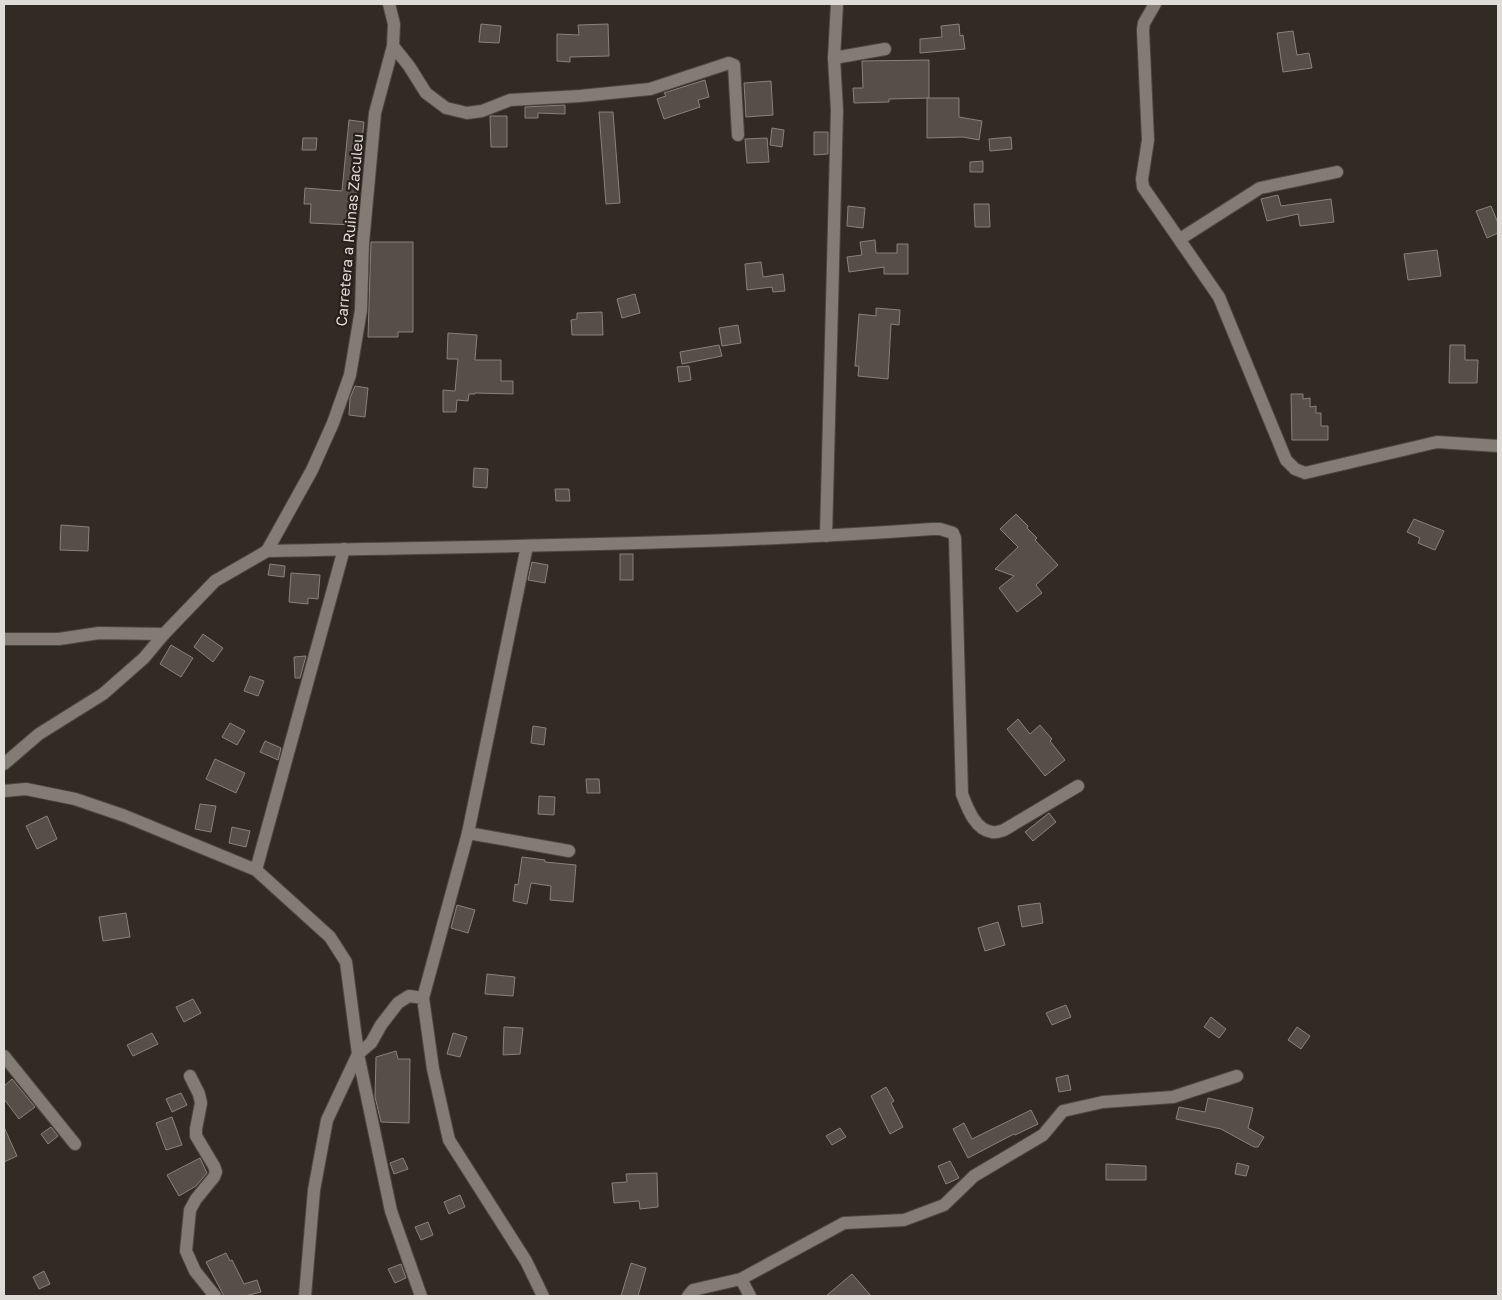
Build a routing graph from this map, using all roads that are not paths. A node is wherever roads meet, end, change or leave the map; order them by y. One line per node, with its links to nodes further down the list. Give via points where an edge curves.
1 (389, 4): 4 (street, Carretera a Ruinas Zaculeu, via 394,24)
2 (837, 4): 6 (street)
3 (1155, 4): 9 (street, via 1143,30 1148,140 1142,179 1147,195)
4 (393, 46): 7 (street, via 426,94 446,108 467,112 482,111 510,100 650,89 729,63 734,65); 14 (street, Carretera a Ruinas Zaculeu, via 375,113 363,243 361,310 350,375 312,470)
5 (885, 49): 6 (street)
6 (834, 58): 11 (street, via 837,110)
7 (738, 135)
8 (1337, 172): 9 (street, via 1260,188)
9 (1180, 239): 10 (street, via 1219,297 1286,460 1295,469 1305,472 1437,442)
10 (1498, 446)
11 (826, 536): 12 (street); 18 (street, via 932,529 954,534 962,794 973,818 992,832 1004,830)
12 (527, 546): 13 (street); 20 (street)
13 (344, 549): 14 (street); 22 (street)
14 (267, 551): 15 (street, via 215,581)
15 (164, 634): 16 (street, via 99,633 59,639); 17 (street, via 144,658 103,694 39,734)
16 (4, 639)
17 (4, 764)
18 (1078, 786)
19 (4, 791): 22 (street, via 26,789 74,799 125,816)
20 (468, 833): 21 (street); 23 (street)
21 (569, 851)
22 (256, 870): 24 (street, via 330,937 346,962)
23 (423, 998): 24 (street, via 409,996 398,1003 371,1043); 33 (street, via 433,1069 449,1140 526,1261)
24 (358, 1054): 31 (street, via 327,1120 314,1190); 32 (street, via 391,1211)
25 (4, 1056): 28 (street)
26 (190, 1076): 30 (street, via 201,1103 196,1136 216,1172 190,1210 186,1251 195,1271)
27 (1237, 1076): 29 (street, via 1172,1097 1103,1102 1063,1111 1043,1135 974,1176 944,1205 904,1220 844,1223)
28 (75, 1144)
29 (741, 1279): 34 (street, via 693,1290); 35 (street)
30 (215, 1296)
31 (305, 1296)
32 (421, 1296)
33 (543, 1296)
34 (688, 1296)
35 (750, 1296)

